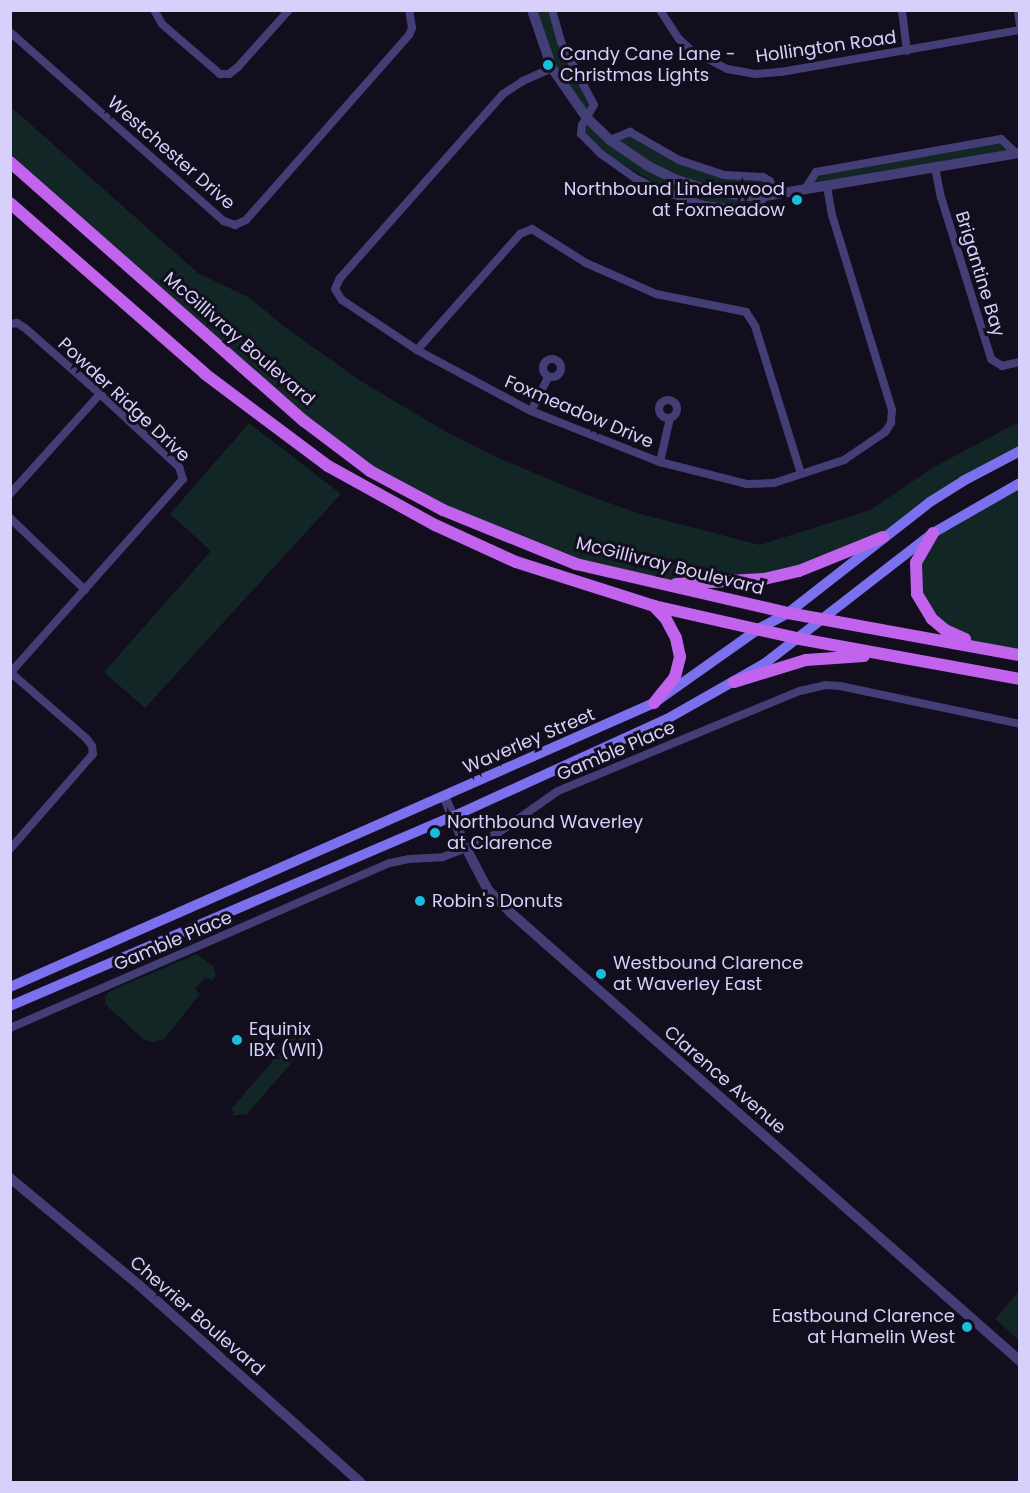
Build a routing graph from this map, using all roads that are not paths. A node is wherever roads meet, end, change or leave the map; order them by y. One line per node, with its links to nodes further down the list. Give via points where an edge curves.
1 (154, 10): 2 (street, via 162,24 220,74 229,74)
2 (288, 10)
3 (409, 10): 10 (street, Westchester Drive, via 409,35 246,220 235,225 224,221)
4 (532, 10): 12 (street)
5 (552, 10): 13 (street, via 561,42 592,95 594,105)
6 (660, 10): 11 (street, Hollington Road, via 692,51 742,73 781,72)
7 (1018, 10): 9 (street)
8 (902, 11): 11 (street)
9 (1020, 28): 11 (street, Hollington Road)
10 (10, 32)
11 (907, 51)
12 (552, 68): 13 (street); 23 (street, Foxmeadow Drive, via 503,94 336,283 342,300)
13 (586, 117): 14 (street); 20 (street, via 582,125 584,139 635,178 657,189 704,205 750,211 756,210)
14 (610, 140): 20 (street, via 677,180 741,196); 20 (street, via 630,132 679,160 724,175 763,177 770,181)
15 (1018, 153): 17 (street); 19 (street, via 1001,139 816,172)
16 (10, 162): 37 (main road, McGillivray Boulevard, via 304,421 370,471 443,510 576,564)
17 (935, 167): 18 (street); 24 (street, Brigantine Bay, via 991,359 1002,366)
18 (827, 186): 19 (street); 31 (street, Foxmeadow Drive, via 832,215 892,410 891,423 885,432 844,460)
19 (805, 189): 20 (street)
20 (769, 195)
21 (10, 203): 39 (main road, McGillivray Boulevard, via 205,374 328,466 435,525 516,562)
22 (10, 324): 26 (street, Powder Ridge Drive, via 25,328)
23 (417, 350): 27 (street, Foxmeadow Drive); 31 (street, via 520,234 532,229 586,263 647,290 746,312 755,326)
24 (1020, 362)
25 (548, 377): 27 (street)
26 (100, 394): 33 (street); 38 (street, Powder Ridge Drive, via 179,467 183,479)
27 (531, 411): 30 (street, Foxmeadow Drive)
28 (670, 418): 30 (street)
29 (1020, 451): 36 (main road, Waverley Street, via 963,481)
30 (660, 462): 31 (street, Foxmeadow Drive, via 747,484 774,483)
31 (801, 474)
32 (1020, 483): 35 (main road, Waverley Street)
33 (10, 495)
34 (10, 518): 38 (street)
35 (933, 533): 41 (main road, Waverley Street); 44 (main road, via 915,568 914,583 922,607 957,637)
36 (883, 537): 37 (main road, via 808,567 764,579); 40 (main road, Waverley Street)
37 (660, 584): 40 (main road, McGillivray Boulevard)
38 (86, 590): 46 (street)
39 (654, 606): 42 (main road, McGillivray Boulevard); 49 (main road, via 676,638 680,657 675,677)
40 (788, 613): 41 (main road, McGillivray Boulevard); 42 (main road, Waverley Street)
41 (826, 618): 43 (main road, Waverley Street); 44 (main road, McGillivray Boulevard)
42 (760, 628): 43 (main road, McGillivray Boulevard); 49 (main road, Waverley Street)
43 (800, 639): 45 (main road, McGillivray Boulevard); 48 (main road, Waverley Street)
44 (1016, 654)
45 (892, 656): 47 (main road, McGillivray Boulevard); 48 (main road, via 806,660)
46 (11, 672): 54 (street, via 86,738 93,754)
47 (1020, 679)
48 (734, 682): 52 (main road, Waverley Street, via 667,719)
49 (654, 703): 51 (main road, Waverley Street)
50 (1020, 724): 53 (street, Gamble Place, via 840,686 812,688 558,791 498,833)
51 (444, 796): 52 (street, Clarence Avenue); 55 (main road, Waverley Street)
52 (452, 817): 53 (street, Clarence Avenue); 56 (main road, Waverley Street)
53 (466, 848): 57 (street, Gamble Place, via 443,857 390,863); 59 (street, Clarence Avenue, via 488,890 511,913)
54 (10, 849)
55 (10, 987)
56 (10, 1006)
57 (10, 1028)
58 (10, 1178): 60 (street, Chevrier Boulevard, via 140,1286)
59 (1020, 1362)
60 (358, 1482)

